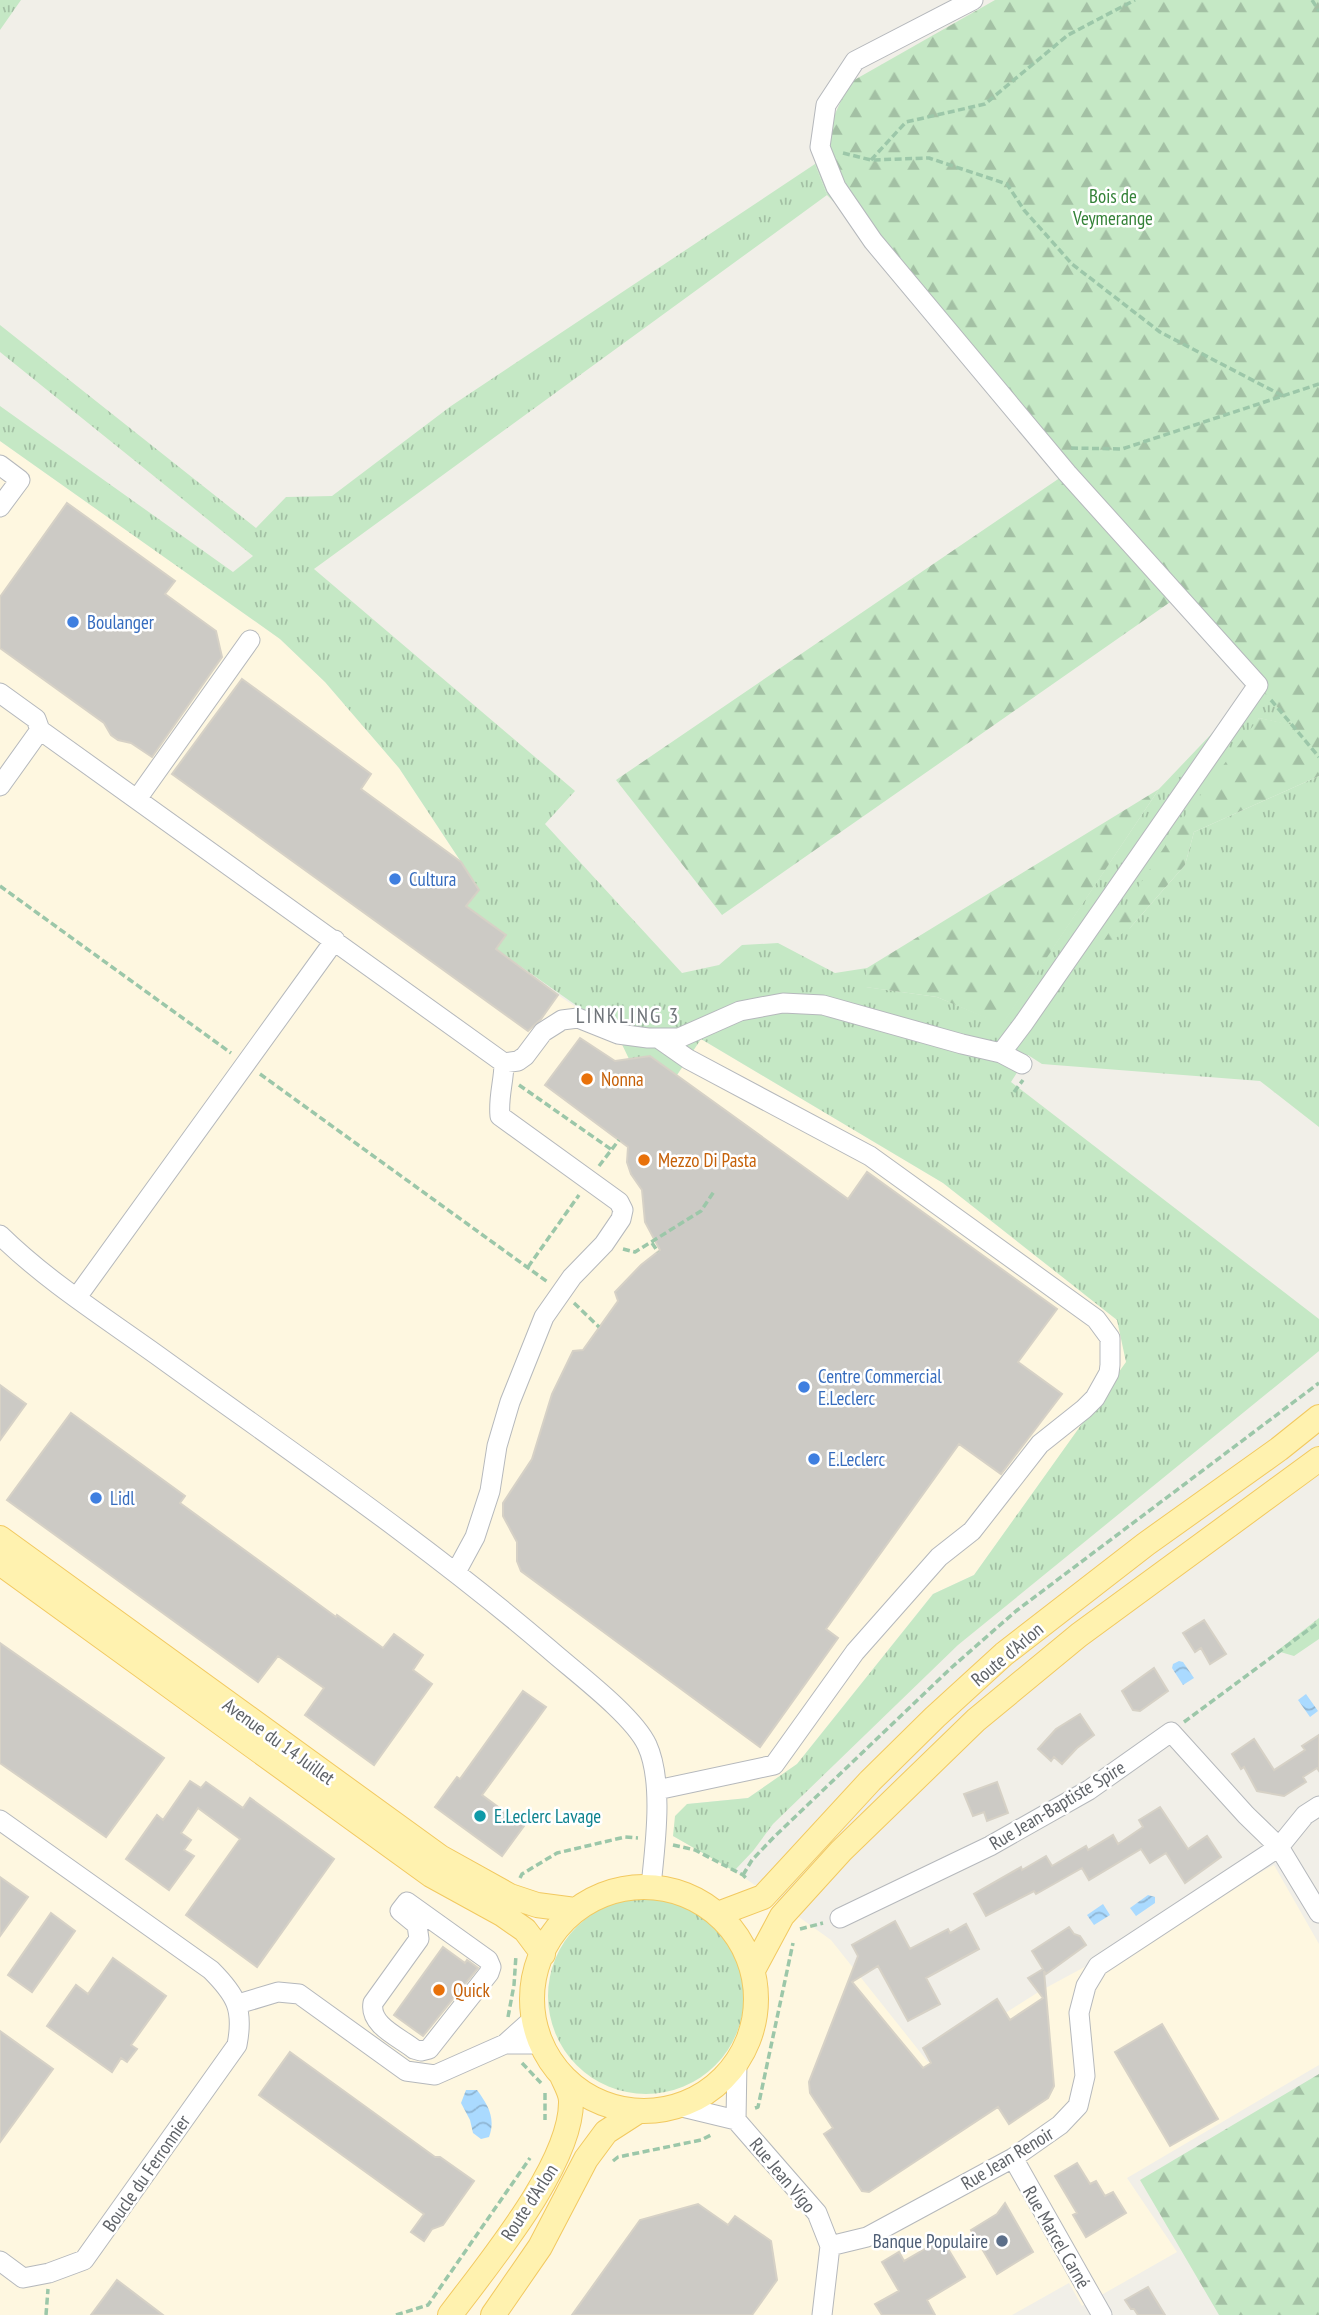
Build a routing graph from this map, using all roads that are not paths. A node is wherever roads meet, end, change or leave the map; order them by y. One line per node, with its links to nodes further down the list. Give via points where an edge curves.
1 (973, 0): 11 (street, via 855,61 826,105 820,147 836,187 873,240 1045,447 1258,685)
2 (0, 465): 3 (street, via 20,480)
3 (0, 507)
4 (250, 640): 8 (street)
5 (0, 693): 6 (street, via 36,719)
6 (40, 730): 7 (street); 8 (street)
7 (0, 786)
8 (137, 799): 9 (street)
9 (335, 940): 13 (street); 15 (street)
10 (658, 1038): 11 (street, via 679,1038 740,1011 783,1003 823,1005); 13 (street, via 618,1034 578,1018 562,1020 543,1032 525,1056); 21 (street, via 688,1059 870,1156 1096,1319 1110,1338 1110,1365 1095,1398 1040,1444 972,1531 939,1557 855,1652 774,1765)
11 (1001, 1053): 12 (street)
12 (1023, 1064)
13 (504, 1069): 20 (street, via 500,1116 619,1202 623,1210 604,1244 544,1317 510,1402 475,1536)
14 (0, 1235): 15 (street)
15 (77, 1297): 20 (street)
16 (1319, 1417): 29 (main road, Route d'Arlon, via 1004,1654 870,1781 763,1897)
17 (1319, 1459): 32 (main road, Route d'Arlon, via 1079,1635 976,1720 841,1850)
18 (0, 1538): 26 (main road, Avenue du 14 Juillet, via 440,1857 510,1896)
19 (0, 1563): 31 (main road, Avenue du 14 Juillet, via 431,1875 525,1930)
20 (456, 1572): 21 (street, via 626,1717 648,1746)
21 (657, 1790): 25 (street)
22 (1319, 1806): 24 (street, Rue Jean Renoir, via 1305,1815)
23 (0, 1819): 33 (street, via 211,1970)
24 (1279, 1847): 28 (street); 30 (street, Rue Jean-Baptiste Spire, via 1171,1732 1089,1790 918,1882); 42 (street, Rue Jean Renoir, via 1098,1966 1086,1986 1079,2013 1085,2076 1078,2106 1060,2126)
25 (651, 1886): 26 (main road, via 617,1890); 29 (main road, via 687,1894)
26 (575, 1910): 31 (main road, via 556,1929)
27 (400, 1911): 27 (street, via 417,1926 419,1939 371,2011 375,2020 422,2051 429,2049 491,1967 488,1960 407,1902)
28 (1319, 1913)
29 (718, 1914): 32 (main road, via 740,1939)
30 (840, 1918)
31 (542, 1954): 34 (main road, via 532,1992)
32 (753, 1970): 37 (main road, via 754,2022)
33 (238, 2004): 35 (street, via 278,1992 299,1994 406,2071 435,2076); 44 (street, Boucle du Ferronnier, via 237,2045 84,2260 23,2278)
34 (534, 2018): 35 (street); 36 (main road)
35 (505, 2044): 36 (street)
36 (542, 2044): 38 (main road)
37 (737, 2062): 39 (main road, via 714,2087); 41 (street, Rue Jean Vigo)
38 (562, 2076): 40 (main road, via 596,2101); 45 (main road, Route d'Arlon, via 571,2099 559,2156)
39 (678, 2106): 40 (main road); 41 (street, Rue Jean Vigo)
40 (637, 2112): 46 (main road, Route d'Arlon, via 606,2132 586,2159 540,2247)
41 (736, 2120): 43 (street, Rue Jean Vigo, via 817,2213)
42 (1013, 2158): 43 (street, Rue Jean Renoir, via 867,2237); 48 (street, Rue Marcel Carné)
43 (830, 2246): 47 (street, Rue Jean Vigo)
44 (0, 2261)
45 (450, 2315)
46 (493, 2315)
47 (822, 2315)
48 (1102, 2315)

